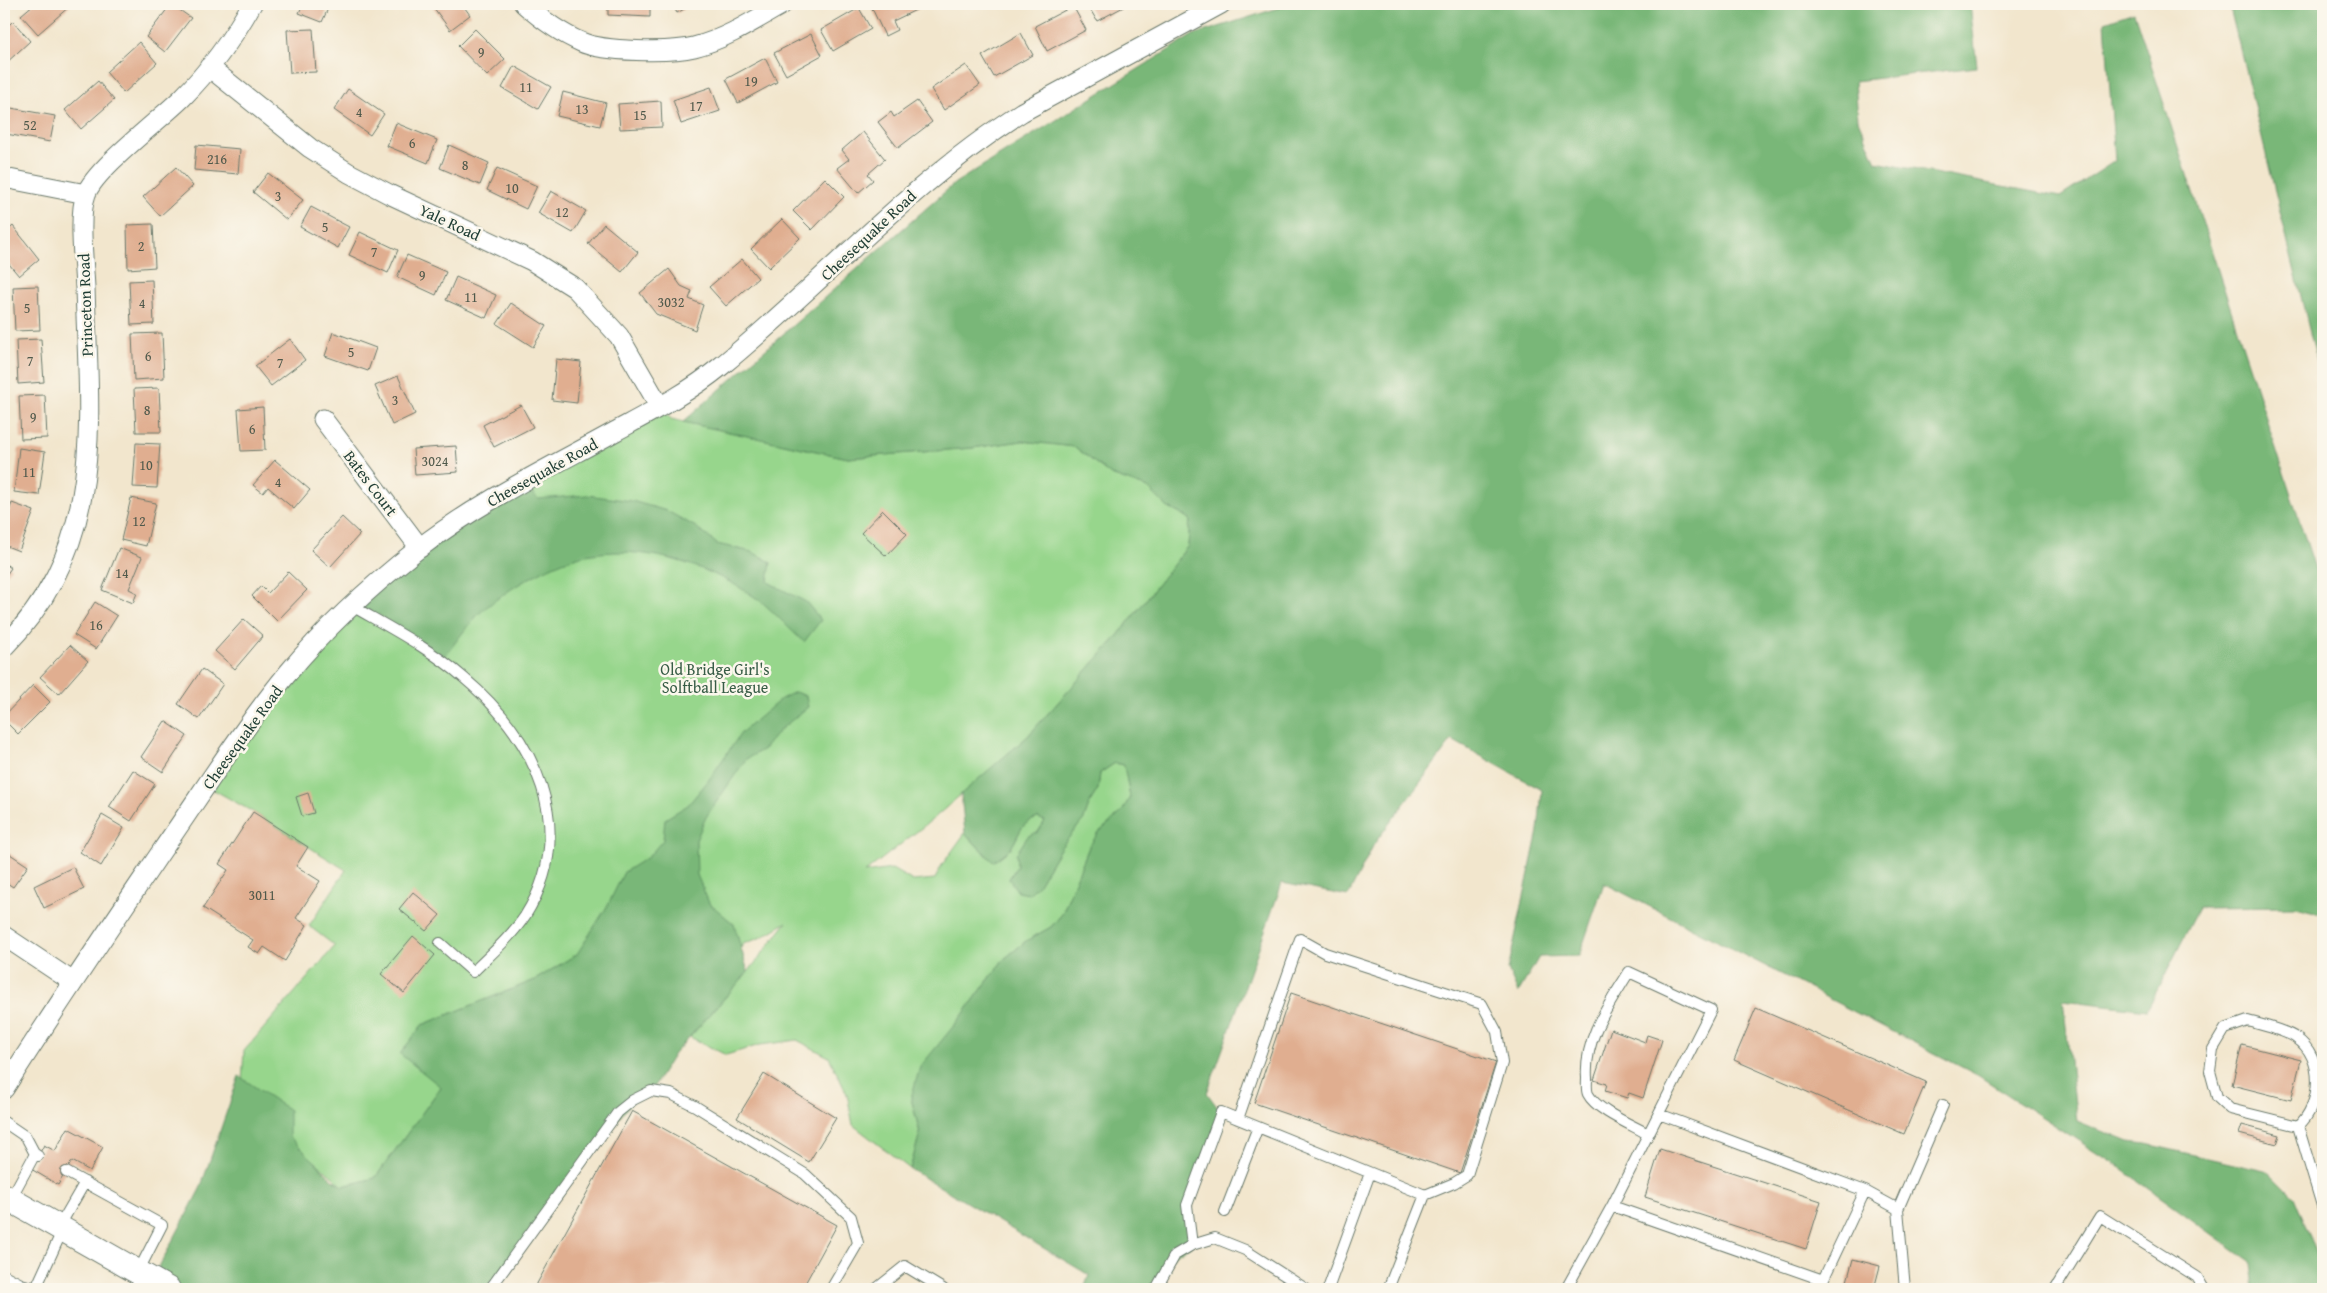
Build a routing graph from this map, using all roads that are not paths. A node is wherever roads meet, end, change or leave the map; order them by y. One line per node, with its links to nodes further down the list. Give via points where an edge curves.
1 (252, 4): 5 (street, Princeton Road)
2 (524, 4): 3 (street, via 544,21 582,43 655,51 693,47 731,33)
3 (783, 4)
4 (1221, 4): 8 (street, Cheesequake Road, via 1022,112 967,149 903,201 796,303 718,369)
5 (209, 67): 7 (street, Princeton Road, via 182,98 111,163); 8 (street, Yale Road, via 310,148 349,173 532,261 575,288 619,336)
6 (4, 178): 7 (street)
7 (86, 194): 12 (street, Princeton Road, via 82,228 89,432 80,511 72,540 51,587 28,621)
8 (660, 407): 10 (street, Cheesequake Road, via 471,512)
9 (323, 419): 10 (street, Bates Court)
10 (420, 548): 11 (street, Cheesequake Road)
11 (352, 606): 14 (lane, via 424,648 464,678 506,721 525,747 548,807 548,857 543,877 524,917 473,972); 15 (street, Cheesequake Road, via 300,659 272,694)
12 (4, 647)
13 (4, 936): 15 (street)
14 (440, 942)
15 (73, 982): 16 (street, Cheesequake Road)
16 (4, 1089)
17 (1943, 1105): 31 (lane)
18 (1658, 1114): 23 (lane); 23 (lane, via 1711,1010 1628,972 1598,1022 1590,1046 1586,1071 1588,1093 1600,1107); 27 (lane)
19 (1238, 1119): 22 (lane); 28 (lane, via 1300,938 1325,953 1482,1004 1497,1032 1502,1063 1467,1175); 35 (lane, via 1221,1112 1188,1205)
20 (4, 1122): 29 (lane, via 26,1137 36,1155)
21 (2298, 1126): 21 (lane, via 2308,1118 2317,1094 2315,1058 2296,1038 2248,1021 2226,1029 2213,1049 2210,1072 2217,1096 2230,1109); 32 (lane)
22 (1258, 1128): 25 (lane); 33 (lane)
23 (1648, 1134): 30 (lane)
24 (66, 1172): 26 (lane)
25 (1370, 1172): 28 (lane); 45 (lane)
26 (85, 1182): 34 (lane); 36 (lane, via 162,1224)
27 (1865, 1191): 30 (lane, via 1823,1280); 31 (lane)
28 (1425, 1194): 46 (lane)
29 (7, 1198): 34 (street)
30 (1612, 1206): 47 (lane)
31 (1898, 1209): 48 (lane)
32 (2323, 1209)
33 (1225, 1212)
34 (61, 1228): 36 (street); 37 (lane, via 36,1288)
35 (1192, 1245): 43 (lane, via 1174,1255); 44 (lane, via 1215,1238 1245,1250)
36 (138, 1272): 38 (street)
37 (4, 1275)
38 (168, 1289)
39 (490, 1289): 40 (lane, via 618,1112 651,1091 670,1094 695,1106 805,1174 851,1217 858,1244)
40 (832, 1289)
41 (876, 1289): 42 (lane, via 905,1266)
42 (943, 1289)
43 (1156, 1289)
44 (1306, 1289)
45 (1328, 1289)
46 (1388, 1289)
47 (1566, 1289)
48 (1906, 1289)
49 (2055, 1289): 50 (lane, via 2100,1216 2197,1277)
50 (2204, 1289)

